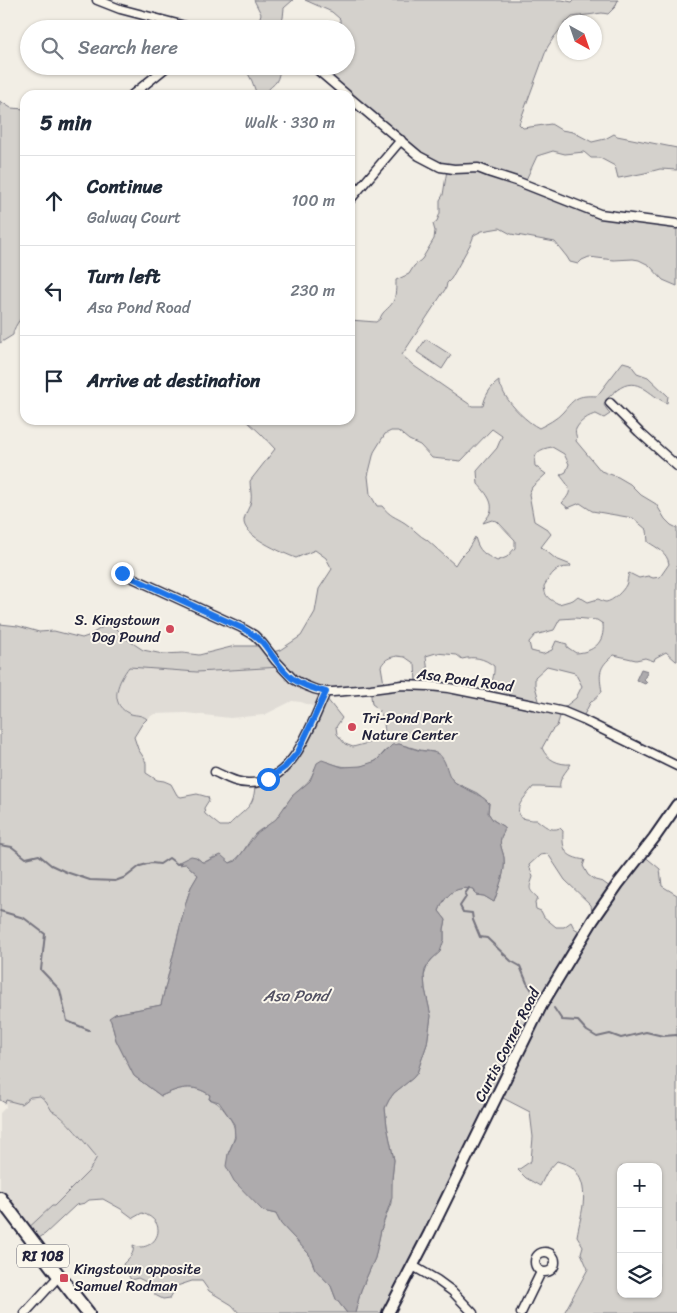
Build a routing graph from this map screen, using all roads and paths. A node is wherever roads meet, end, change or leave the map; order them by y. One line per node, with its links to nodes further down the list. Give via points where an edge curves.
1 (97, 0): 2 (street)
2 (160, 20)
3 (157, 75): 5 (street)
4 (324, 75): 6 (street)
5 (138, 90)
6 (341, 90)
7 (355, 102): 8 (street)
8 (401, 140): 9 (street); 10 (street, via 419,156 440,167 478,168 600,214)
9 (355, 194)
10 (677, 224)
11 (610, 403): 12 (street)
12 (677, 466)
13 (122, 573): 14 (street, Asa Pond Road, via 244,629 262,643 293,679)
14 (326, 692): 15 (street, Asa Pond Road, via 429,686 533,705 583,720); 16 (street, via 298,752 277,774 263,781 248,783)
15 (677, 766)
16 (215, 772)
17 (677, 805): 19 (street, Curtis Corner Road, via 593,920 541,1006)
18 (0, 1198): 21 (main road, RI 108)
19 (413, 1266): 24 (street, Curtis Corner Road); 25 (street, via 452,1291)
20 (542, 1272): 26 (street)
21 (59, 1276): 22 (street); 23 (main road, RI 108)
22 (25, 1313)
23 (88, 1313)
24 (388, 1313)
25 (473, 1313)
26 (521, 1313)

